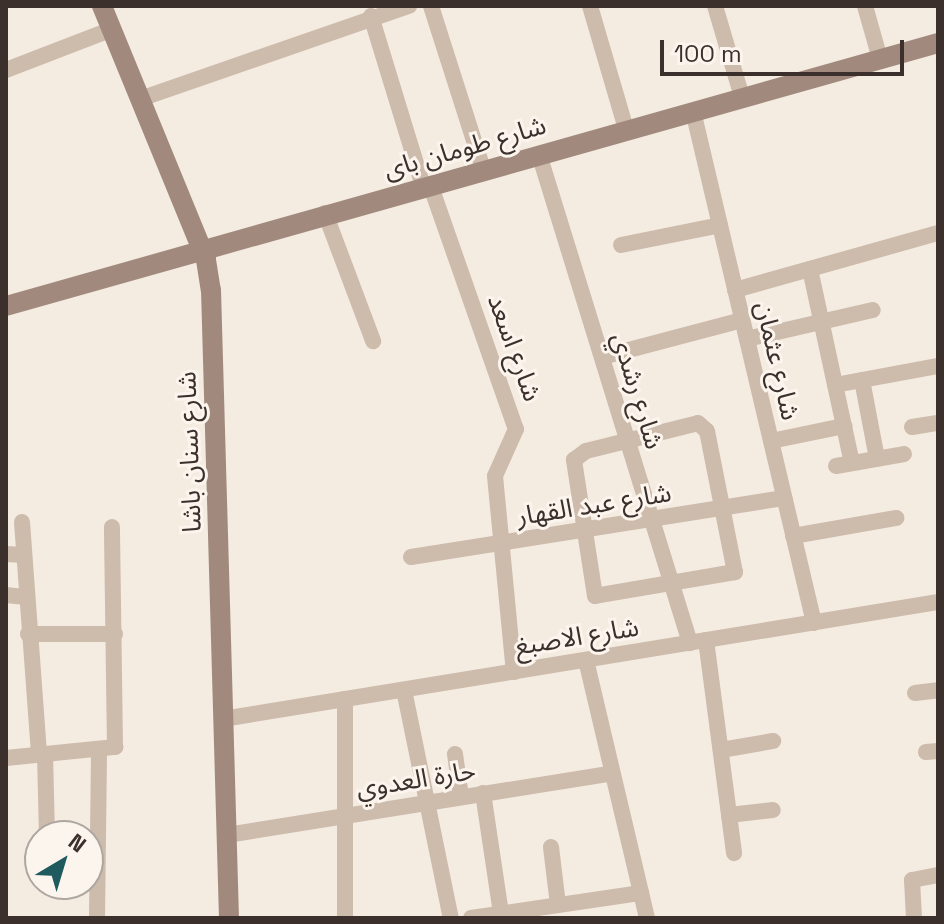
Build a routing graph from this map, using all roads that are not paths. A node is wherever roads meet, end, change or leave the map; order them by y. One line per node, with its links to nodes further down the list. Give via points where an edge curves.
1 (102, 6): 8 (street, شارع سنان باشا)
2 (409, 6): 7 (street)
3 (431, 6): 17 (street)
4 (590, 6): 15 (street)
5 (715, 6): 12 (street)
6 (865, 6): 10 (street)
7 (371, 16): 13 (street); 18 (street, شارع اسعد)
8 (112, 29): 11 (street); 13 (street, شارع سنان باشا)
9 (938, 43): 10 (street, شارع طومان باى)
10 (880, 59): 12 (street, شارع طومان باى)
11 (6, 70)
12 (742, 97): 14 (street, شارع طومان باى)
13 (140, 99): 23 (street, شارع سنان باشا)
14 (693, 111): 15 (street, شارع طومان باى); 20 (street, شارع عثمان)
15 (626, 129): 16 (street, شارع طومان باى)
16 (539, 154): 17 (street, شارع طومان باى); 32 (street, شارع رشدي)
17 (483, 169): 18 (street, شارع طومان باى)
18 (426, 185): 19 (street, شارع طومان باى); 51 (street, شارع اسعد, via 516,429 496,466)
19 (325, 213): 23 (street, شارع طومان باى); 31 (street)
20 (720, 225): 22 (street); 25 (street, شارع عثمان)
21 (938, 233): 24 (street)
22 (621, 245)
23 (201, 248): 26 (street, شارع طومان باى); 69 (street, شارع سنان باشا, via 211,290)
24 (810, 269): 25 (street); 29 (street)
25 (735, 290): 28 (street, شارع عثمان)
26 (7, 304)
27 (873, 310): 29 (street)
28 (742, 320): 30 (street, شارع عثمان); 32 (street)
29 (821, 322): 30 (street); 35 (street)
30 (747, 339): 40 (street, شارع عثمان)
31 (373, 341)
32 (602, 357): 39 (street, شارع رشدي)
33 (938, 366): 34 (street)
34 (862, 380): 35 (street); 42 (street)
35 (835, 385): 37 (street)
36 (938, 423): 38 (street)
37 (844, 426): 40 (street); 42 (street, via 844,465)
38 (912, 427)
39 (627, 440): 44 (street, via 692,423 704,426); 46 (street, شارع رشدي); 49 (street, via 586,451 574,460)
40 (771, 441): 43 (street, شارع عثمان)
41 (904, 454): 42 (street)
42 (877, 459)
43 (784, 498): 44 (street, شارع عبد القهار); 50 (street, شارع عثمان)
44 (723, 508): 46 (street, شارع عبد القهار); 55 (street, via 733,573)
45 (896, 518): 50 (street)
46 (652, 521): 49 (street, شارع عبد القهار); 55 (street, شارع رشدي)
47 (22, 522): 53 (street)
48 (112, 527): 61 (street)
49 (583, 532): 51 (street, شارع عبد القهار); 55 (street, via 593,594)
50 (793, 536): 59 (street, شارع عثمان)
51 (501, 544): 54 (street, شارع عبد القهار); 64 (street, شارع اسعد)
52 (6, 554): 53 (street)
53 (24, 555): 57 (street)
54 (411, 557)
55 (672, 584): 62 (street, شارع رشدي)
56 (6, 595): 57 (street)
57 (26, 597): 60 (street)
58 (938, 602): 59 (street, شارع الاصبغ)
59 (814, 623): 62 (street, شارع الاصبغ)
60 (28, 634): 61 (street); 73 (street)
61 (115, 634): 72 (street, via 117,739 113,749)
62 (698, 642): 63 (street, شارع الاصبغ); 71 (street, شارع رشدي)
63 (586, 660): 64 (street, شارع الاصبغ); 76 (street)
64 (514, 672): 65 (street, شارع الاصبغ)
65 (404, 690): 68 (street, شارع الاصبغ); 79 (street)
66 (938, 690): 67 (street)
67 (915, 693)
68 (345, 699): 69 (street, شارع الاصبغ); 81 (street)
69 (223, 719): 85 (street, شارع سنان باشا)
70 (773, 741): 71 (street)
71 (721, 750): 82 (street, شارع رشدي)
72 (99, 751): 73 (street); 84 (street)
73 (42, 754): 75 (street); 83 (street)
74 (455, 754): 78 (street)
75 (6, 758)
76 (612, 773): 77 (street, حارة العدوي); 89 (street)
77 (483, 793): 78 (street, حارة العدوي); 91 (street)
78 (461, 797): 79 (street, حارة العدوي)
79 (428, 802): 81 (street, حارة العدوي); 94 (street)
80 (773, 810): 82 (street)
81 (345, 815): 85 (street, حارة العدوي); 93 (street)
82 (729, 815): 87 (street, شارع رشدي)
83 (46, 820)
84 (95, 820)
85 (227, 835): 92 (street, شارع سنان باشا)
86 (551, 847): 90 (street)
87 (734, 853)
88 (938, 875): 97 (street, via 915,877)
89 (641, 893): 90 (street); 96 (street)
90 (558, 905): 91 (street)
91 (501, 914): 95 (street)
92 (229, 918)
93 (345, 918)
94 (451, 918)
95 (471, 918)
96 (647, 918)
97 (914, 918)

